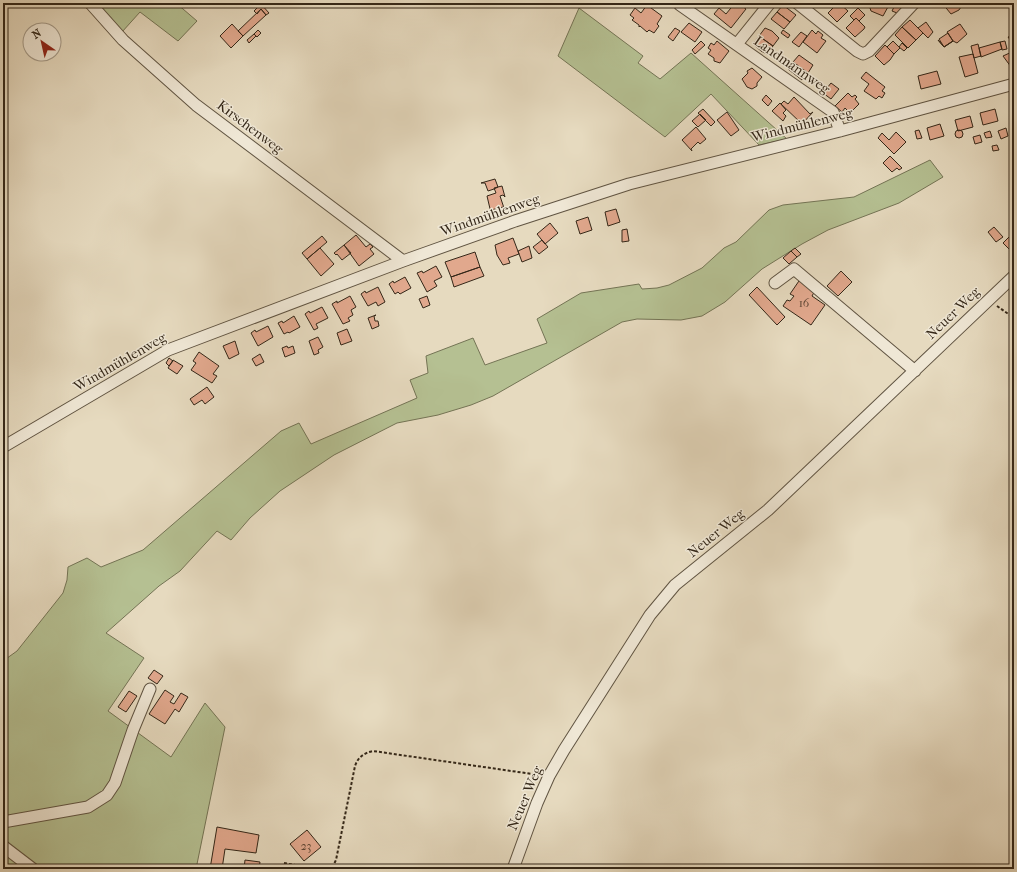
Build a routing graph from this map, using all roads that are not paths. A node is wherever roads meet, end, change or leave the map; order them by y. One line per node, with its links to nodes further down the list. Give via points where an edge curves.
1 (90, 3): 9 (street, Kirschenweg, via 123,40 196,105)
2 (770, 3): 6 (street, Landmannweg)
3 (798, 3): 4 (street, via 863,54 869,51)
4 (914, 4)
5 (680, 5): 6 (street, Landmannweg)
6 (737, 44): 8 (street, Landmannweg, via 834,112)
7 (1014, 84): 8 (street, Windmühlenweg)
8 (840, 131): 9 (street, Windmühlenweg, via 629,184)
9 (403, 261): 13 (street, Windmühlenweg, via 168,350)
10 (1014, 276): 12 (street, Neuer Weg)
11 (775, 283): 12 (street, via 794,269)
12 (915, 371): 18 (street, Neuer Weg, via 768,510 675,585 662,600 639,632 549,776)
13 (3, 447)
14 (150, 689): 15 (street, via 107,795 88,807)
15 (3, 822)
16 (3, 846): 17 (street)
17 (33, 869)
18 (513, 869)

